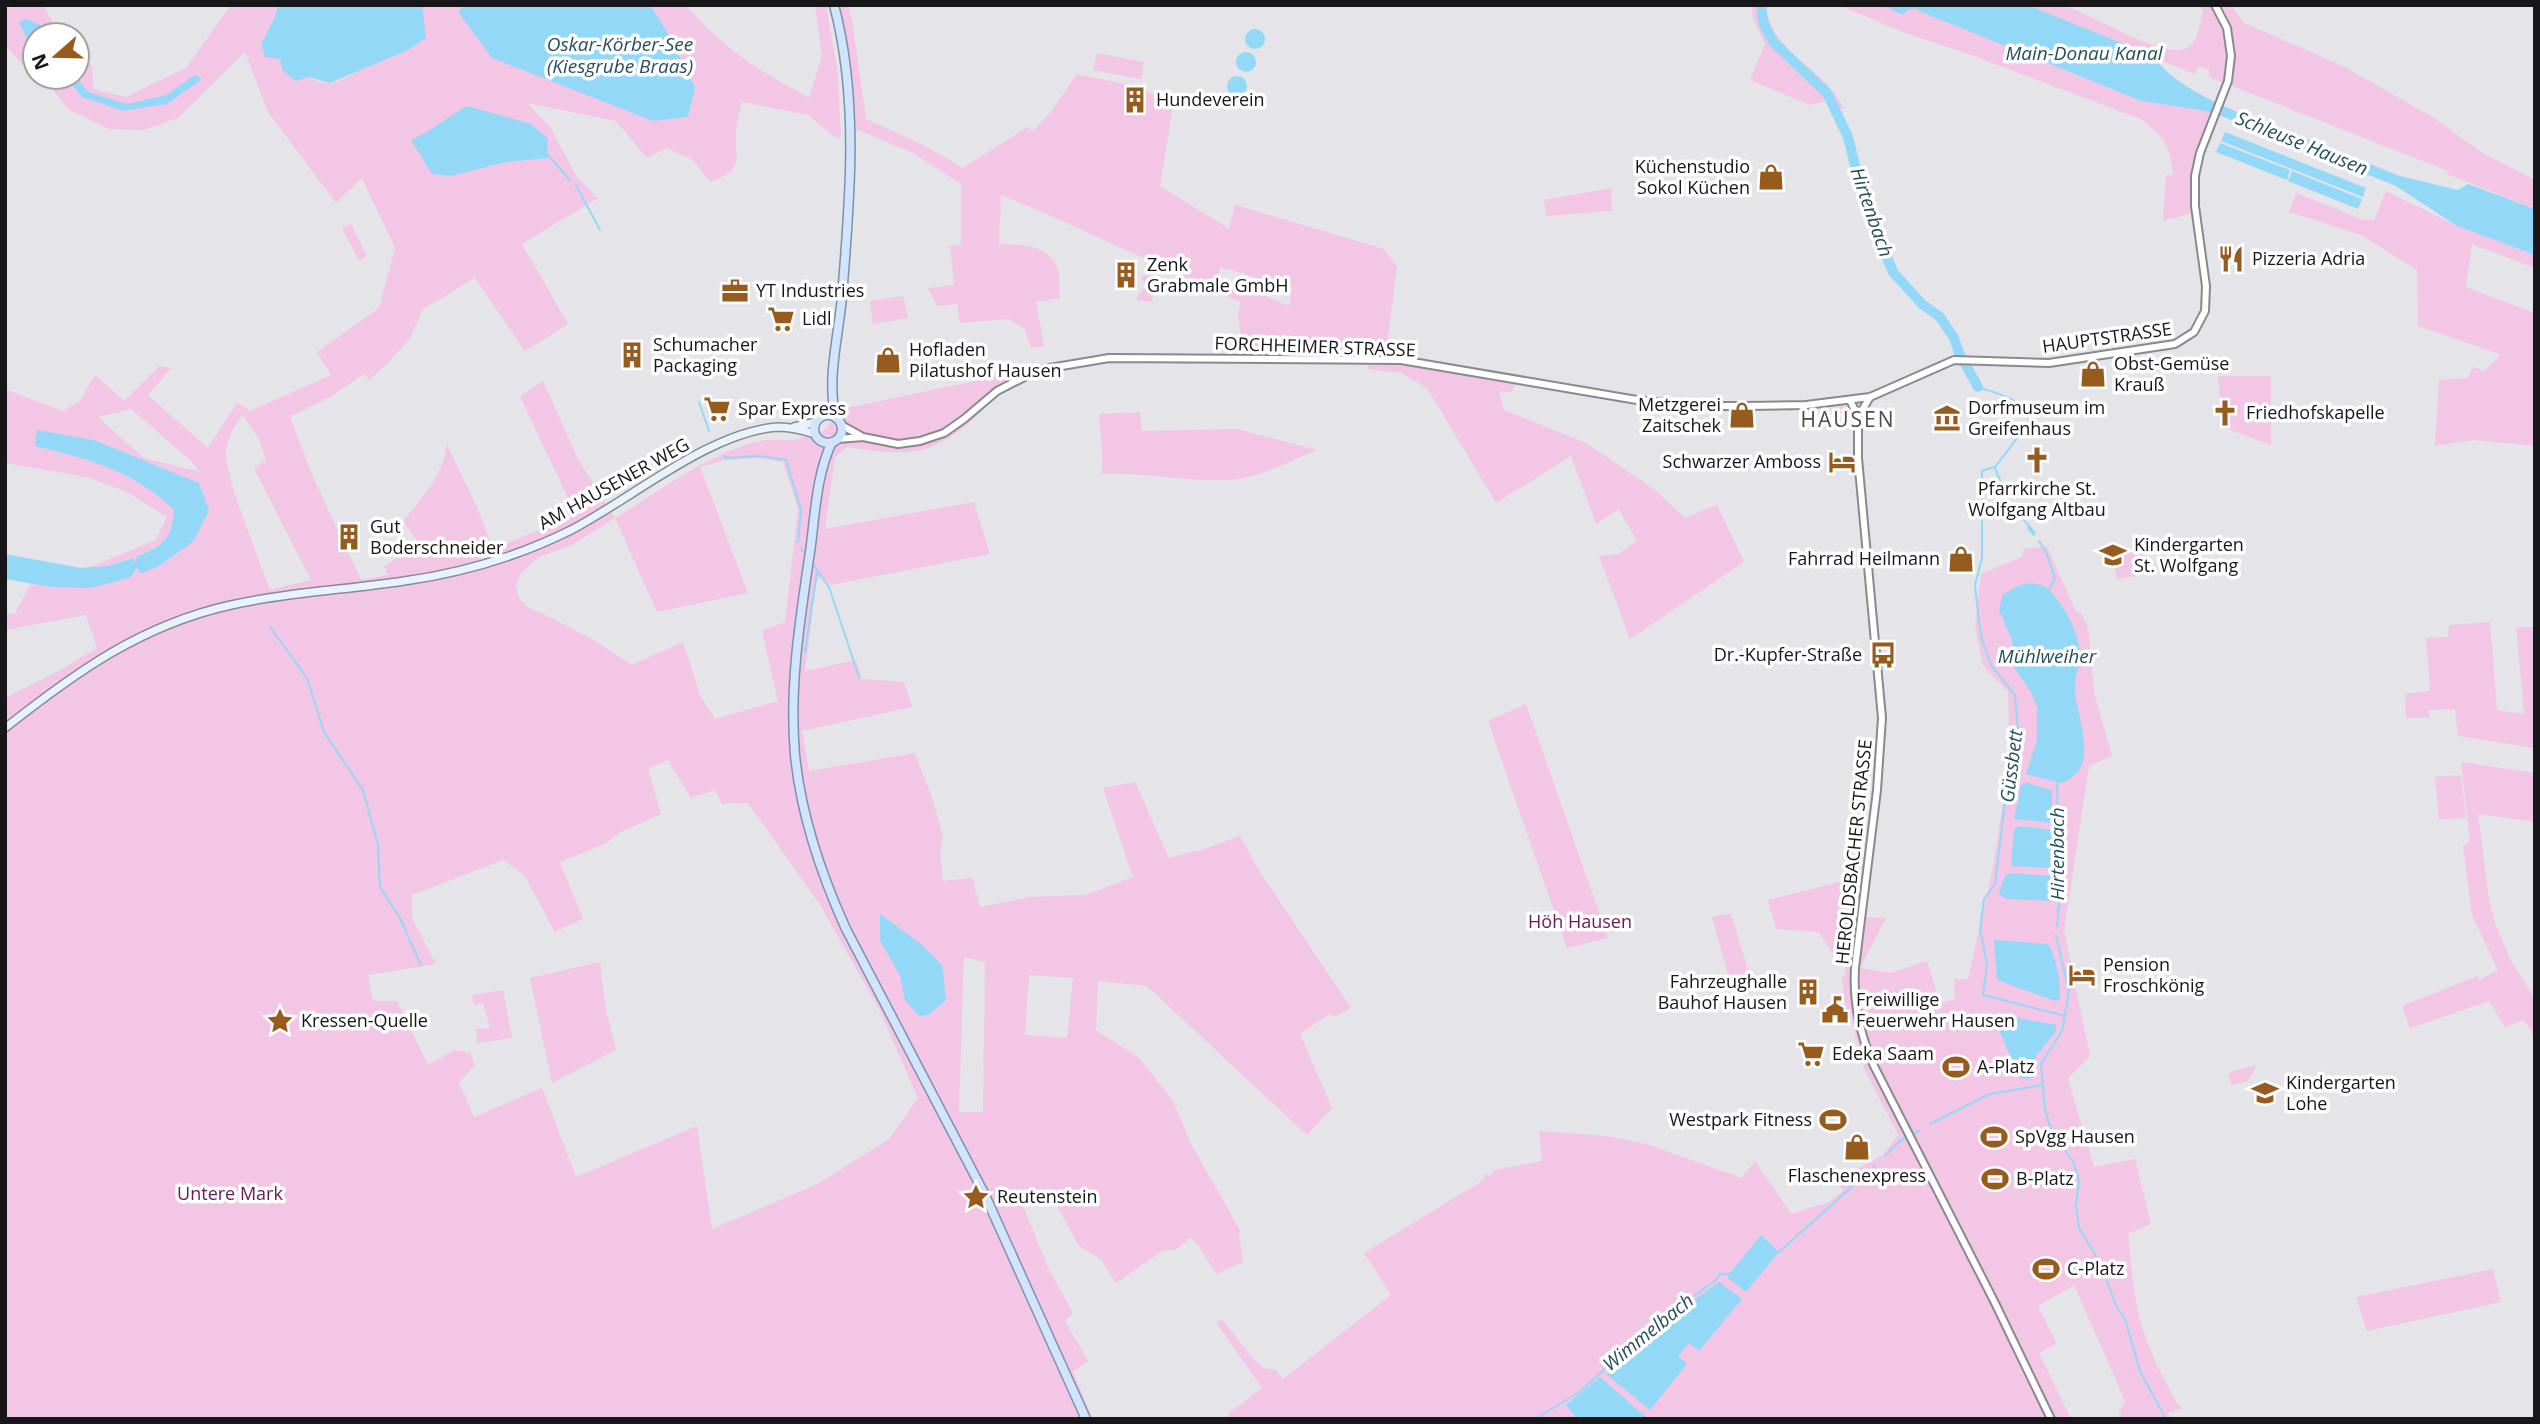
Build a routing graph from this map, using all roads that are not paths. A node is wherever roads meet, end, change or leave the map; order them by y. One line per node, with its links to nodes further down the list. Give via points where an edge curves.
1 (834, 5): 3 (main road, via 849,111 849,172)
2 (2215, 5): 4 (street, HAUPTSTRASSE, via 2227,28 2231,56 2228,81 2197,166 2195,206 2206,296 2200,323 2185,340 2157,348 2049,363 1961,359 1942,363)
3 (832, 394): 6 (main road); 9 (main road)
4 (1870, 397): 5 (street, FORCHHEIMER STRASSE); 7 (street)
5 (1850, 400): 7 (street, HEROLDSBACHER STRASSE); 11 (street, FORCHHEIMER STRASSE, via 1694,406 1401,360 1130,357 1038,370 997,391 944,433 920,441 898,444)
6 (824, 416): 8 (main road); 9 (main road)
7 (1858, 417): 17 (street, HEROLDSBACHER STRASSE, via 1882,727 1855,998 1867,1051)
8 (816, 422): 10 (main road); 12 (main road)
9 (839, 422): 11 (street); 13 (main road, via 842,430)
10 (790, 428): 12 (main road); 15 (main road, AM HAUSENER WEG, via 766,429 709,449 570,530 494,561 414,579 274,596 186,618 139,637 68,678)
11 (863, 437): 13 (street)
12 (818, 438): 13 (main road); 14 (main road)
13 (835, 441): 14 (main road)
14 (823, 468): 16 (main road, via 794,685 795,744 814,847 846,929 984,1193)
15 (5, 728)
16 (1086, 1419)
17 (2051, 1419)

